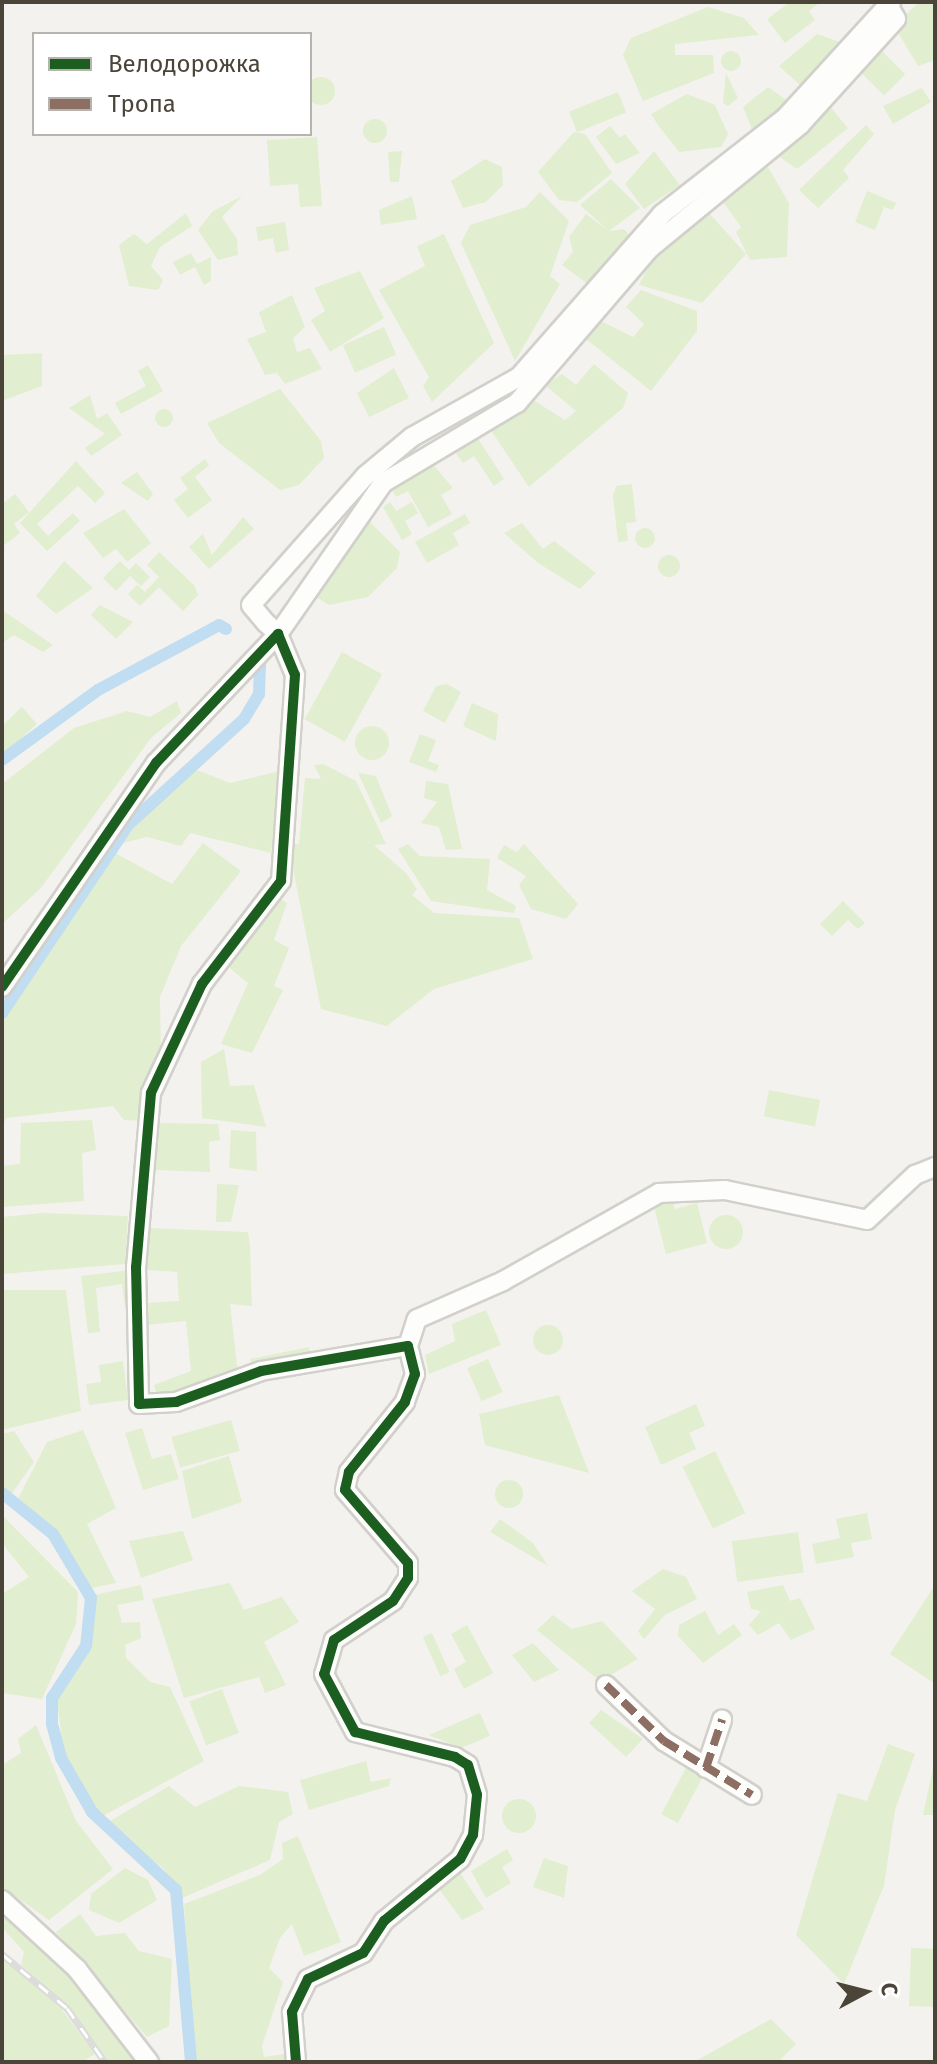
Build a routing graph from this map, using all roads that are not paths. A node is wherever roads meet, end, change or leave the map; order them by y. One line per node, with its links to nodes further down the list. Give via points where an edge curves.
1 (892, 8): 2 (street, via 786,117 662,214)
2 (525, 384): 3 (street, via 383,483); 3 (street, via 421,432 365,476 251,605)
3 (278, 634): 4 (street, via 156,763); 6 (street, via 295,675 281,881 202,984 151,1093 136,1267 139,1404 176,1402 261,1371)
4 (2, 987)
5 (935, 1167): 6 (street, via 915,1175 867,1220 725,1190 659,1193 503,1281 425,1314 411,1327)
6 (408, 1346): 13 (street, via 415,1374 405,1402 349,1472 345,1490 408,1563 408,1578 393,1601 334,1640 324,1674 355,1732 439,1749 468,1765 477,1795 473,1835 460,1859 384,1921 363,1953 308,1979 292,2012)
7 (606, 1685): 9 (street, via 664,1741)
8 (722, 1720): 9 (street)
9 (706, 1768): 10 (street)
10 (752, 1795)
11 (2, 1900): 12 (street, via 77,1969)
12 (149, 2062)
13 (296, 2062)

